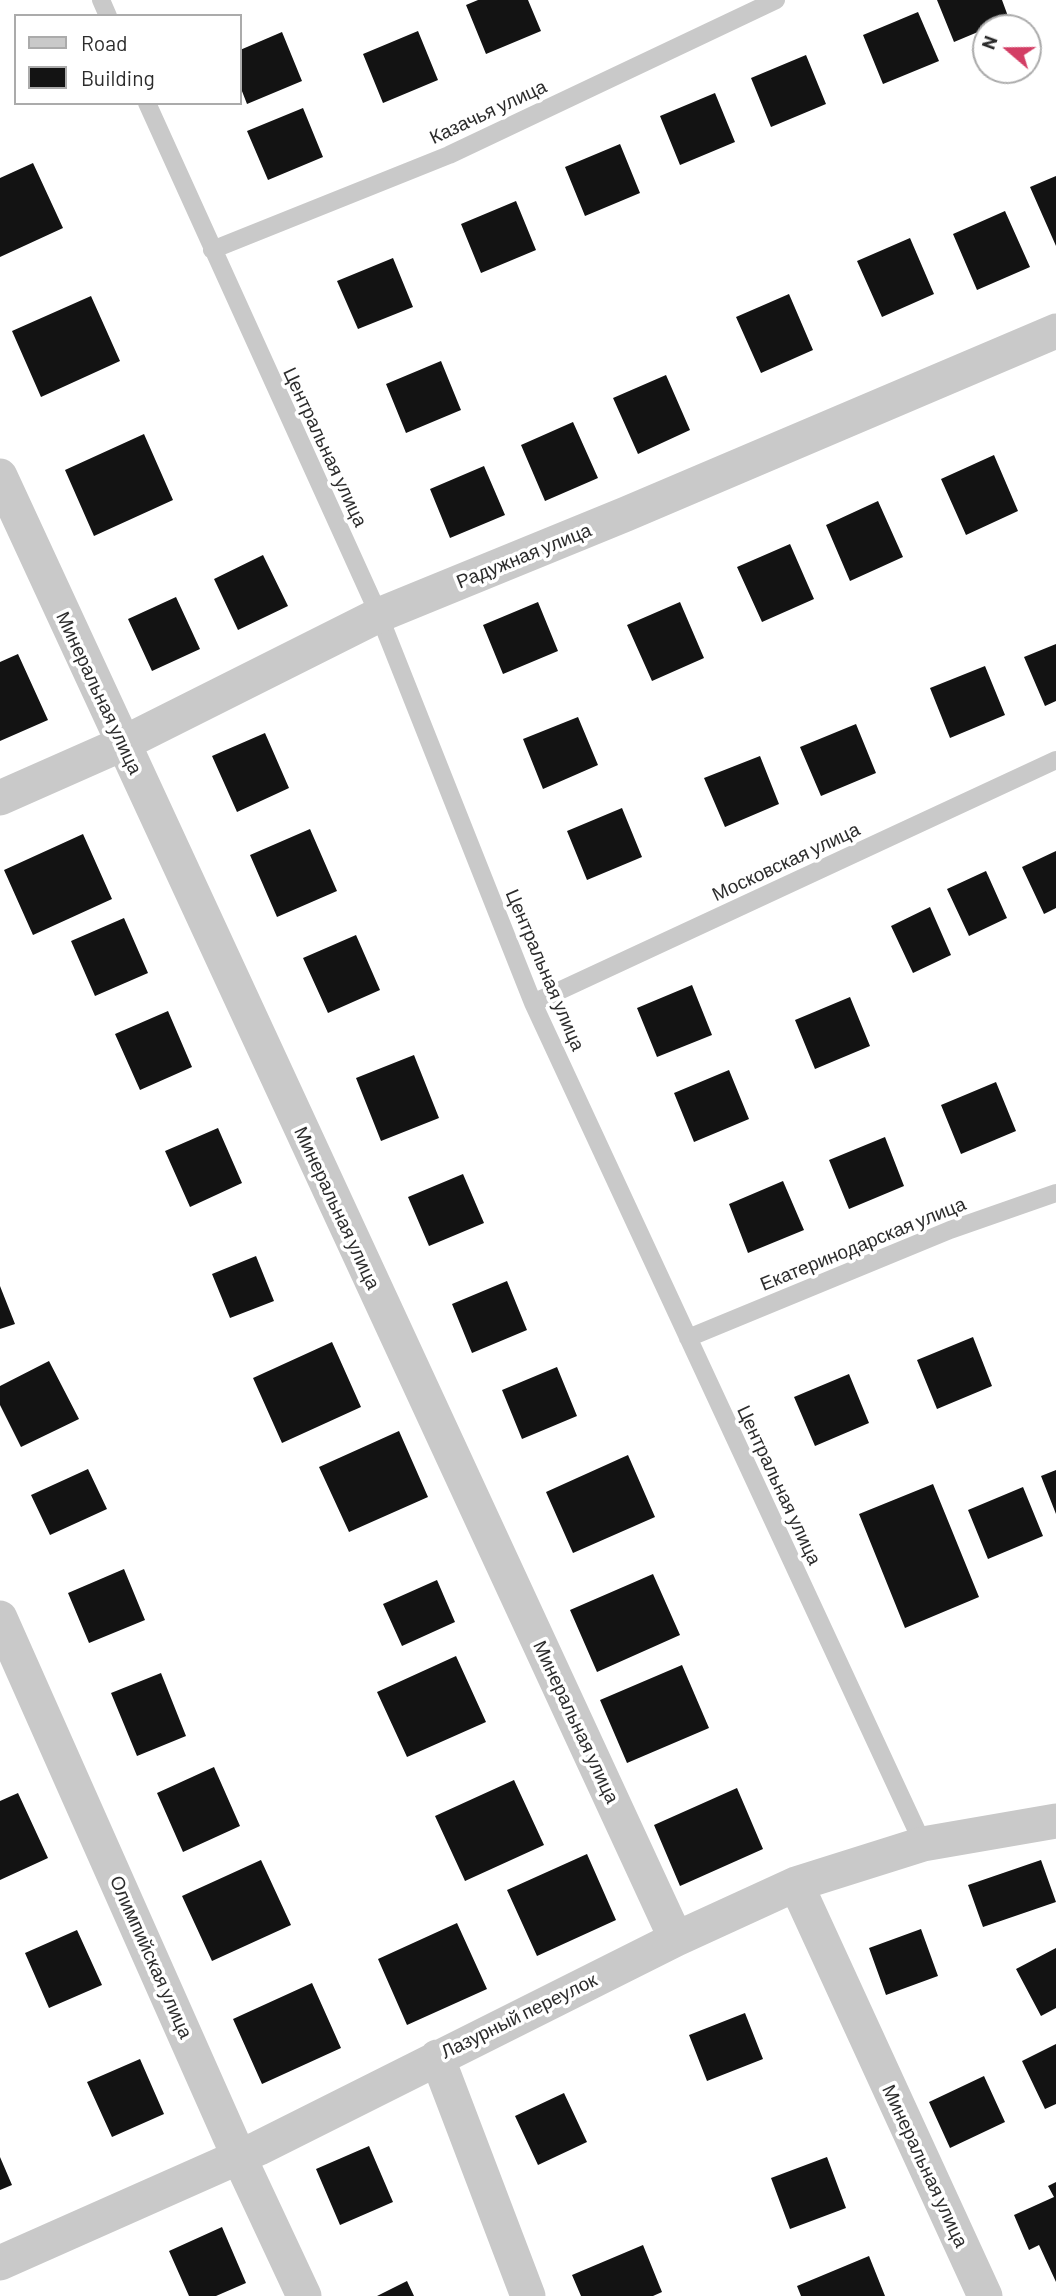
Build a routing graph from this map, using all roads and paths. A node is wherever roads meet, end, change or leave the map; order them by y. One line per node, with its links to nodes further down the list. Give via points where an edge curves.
1 (776, 0): 3 (lane, Казачья улица, via 449,155)
2 (148, 105): 3 (lane, Центральная улица)
3 (212, 250): 6 (lane, Центральная улица)
4 (1056, 331): 6 (street, Радужная улица)
5 (0, 476): 7 (street, Минеральная улица)
6 (379, 615): 7 (street, Радужная улица); 10 (lane, Центральная улица)
7 (122, 744): 9 (street, Радужная улица); 17 (street, Минеральная улица)
8 (1056, 760): 10 (lane, Московская улица)
9 (0, 798)
10 (533, 1003): 12 (lane, Центральная улица)
11 (1056, 1193): 12 (lane, Екатеринодарская улица, via 950,1230)
12 (688, 1338): 15 (lane, Центральная улица)
13 (0, 1618): 19 (street, Олимпийская улица)
14 (1056, 1821): 15 (street, Лазурный переулок)
15 (923, 1844): 16 (street, Лазурный переулок)
16 (796, 1884): 17 (street, Лазурный переулок); 23 (street, Минеральная улица)
17 (676, 1939): 18 (street, Лазурный переулок)
18 (437, 2057): 19 (street, Лазурный переулок); 22 (street)
19 (239, 2157): 20 (street, Лазурный переулок); 21 (street, Олимпийская улица)
20 (0, 2263)
21 (304, 2296)
22 (528, 2296)
23 (985, 2296)

